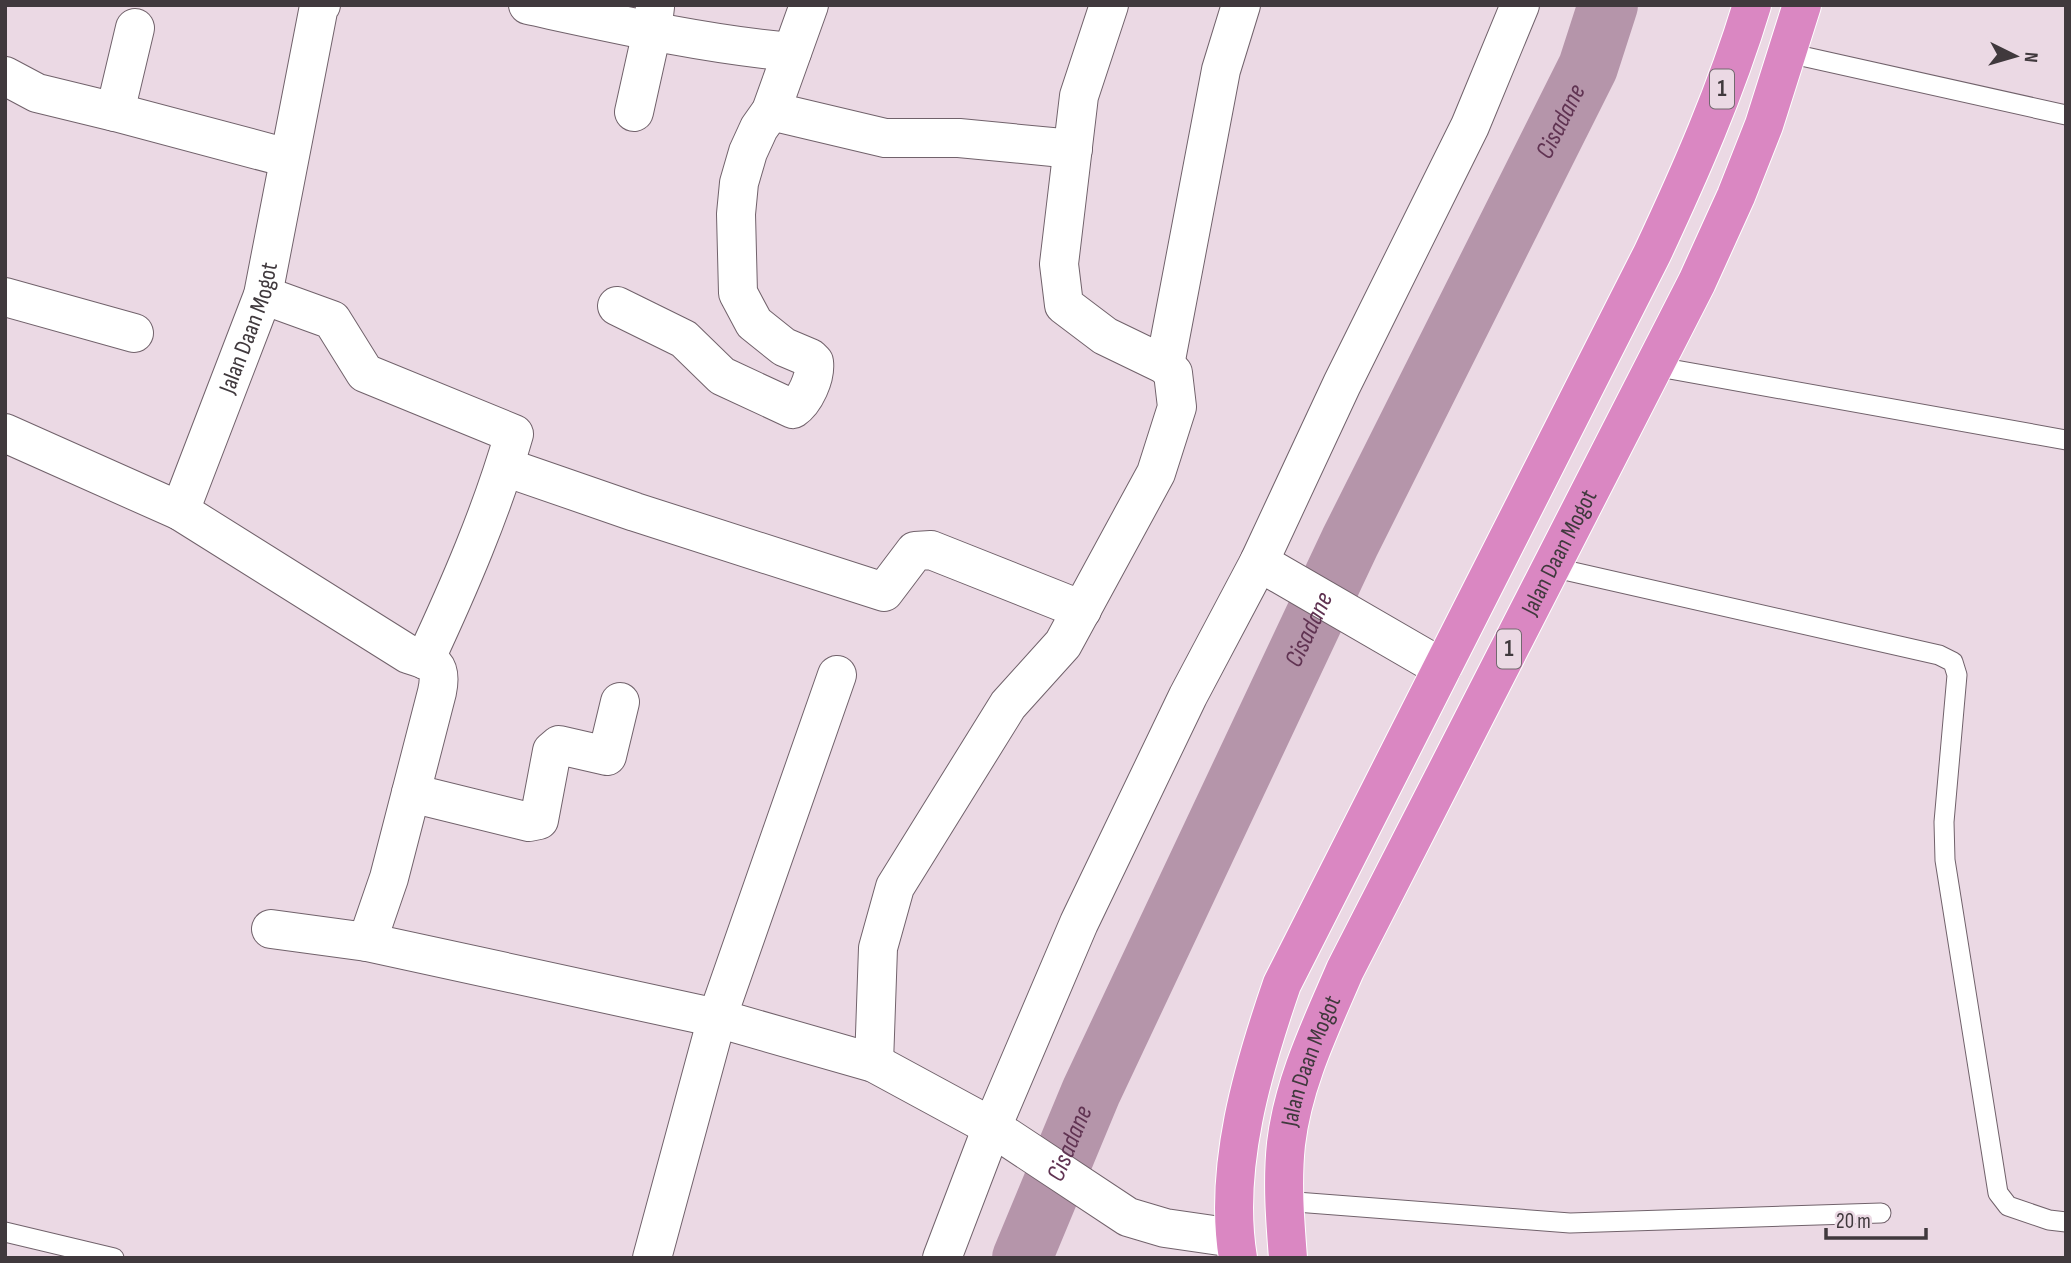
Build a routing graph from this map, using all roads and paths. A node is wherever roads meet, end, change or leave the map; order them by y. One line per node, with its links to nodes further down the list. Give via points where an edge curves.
1 (321, 5): 19 (street, Jalan Daan Mogot)
2 (528, 5): 9 (street)
3 (809, 5): 11 (street)
4 (1109, 5): 18 (street, via 1079,96)
5 (1241, 5): 26 (street, via 1221,71)
6 (1520, 5): 33 (street, via 1470,126 1342,384)
7 (1752, 5): 20 (highway, Jalan Daan Mogot / 1)
8 (1802, 5): 12 (highway, Jalan Daan Mogot / 1)
9 (653, 18): 11 (street, via 758,49); 16 (street)
10 (135, 28): 15 (street)
11 (792, 52): 14 (street)
12 (1788, 53): 17 (lane); 21 (highway, Jalan Daan Mogot / 1)
13 (5, 76): 15 (street, via 37,93)
14 (771, 111): 18 (street, via 885,138 959,138); 24 (street, via 748,152 739,183 738,293 754,323 784,347 814,362 797,407 722,376 684,339)
15 (115, 112): 19 (street)
16 (634, 112)
17 (2066, 115)
18 (1073, 149): 26 (street, via 1059,264 1064,305 1105,336)
19 (288, 158): 22 (street, Jalan Daan Mogot)
20 (1690, 173): 21 (highway); 36 (highway, Jalan Daan Mogot / 1)
21 (1735, 196): 27 (highway, Jalan Daan Mogot / 1)
22 (263, 295): 30 (street, via 332,320 365,373 514,434); 31 (street, Jalan Daan Mogot)
23 (5, 296): 25 (street)
24 (617, 306)
25 (134, 333)
26 (1165, 365): 34 (street, via 1173,373 1177,407 1156,473)
27 (1653, 366): 29 (lane); 32 (highway, Jalan Daan Mogot / 1)
28 (5, 432): 31 (street)
29 (2066, 440)
30 (505, 467): 34 (street, via 884,592 915,551 931,550); 35 (street)
31 (180, 511): 35 (street, via 408,654)
32 (1551, 567): 45 (highway, Jalan Daan Mogot / 1, via 1345,970 1318,1032 1286,1143); 47 (lane, via 1939,655 1953,662 1957,675 1944,860 1998,1193 2008,1206)
33 (1269, 568): 36 (street); 44 (street, via 1188,696 1079,923)
34 (1082, 610): 43 (street, via 1063,644 1008,705 895,887 878,948)
35 (425, 660): 39 (street, via 439,671 440,680)
36 (1442, 668): 49 (highway, Jalan Daan Mogot / 1, via 1282,984 1259,1051 1244,1121 1236,1180)
37 (837, 675): 42 (street)
38 (620, 702): 39 (street, via 607,756 559,745 552,751 539,820 529,822)
39 (411, 793): 41 (street)
40 (271, 929): 41 (street)
41 (367, 942): 42 (street)
42 (717, 1017): 43 (street); 51 (street)
43 (874, 1063): 44 (street)
44 (999, 1132): 49 (street, via 1128,1217); 52 (street)
45 (1283, 1201): 46 (lane, via 1570,1223); 53 (highway, Jalan Daan Mogot / 1)
46 (1881, 1213)
47 (2066, 1222)
48 (5, 1232): 50 (lane)
49 (1236, 1248)
50 (114, 1258)
51 (652, 1258)
52 (942, 1258)
53 (1288, 1258)

